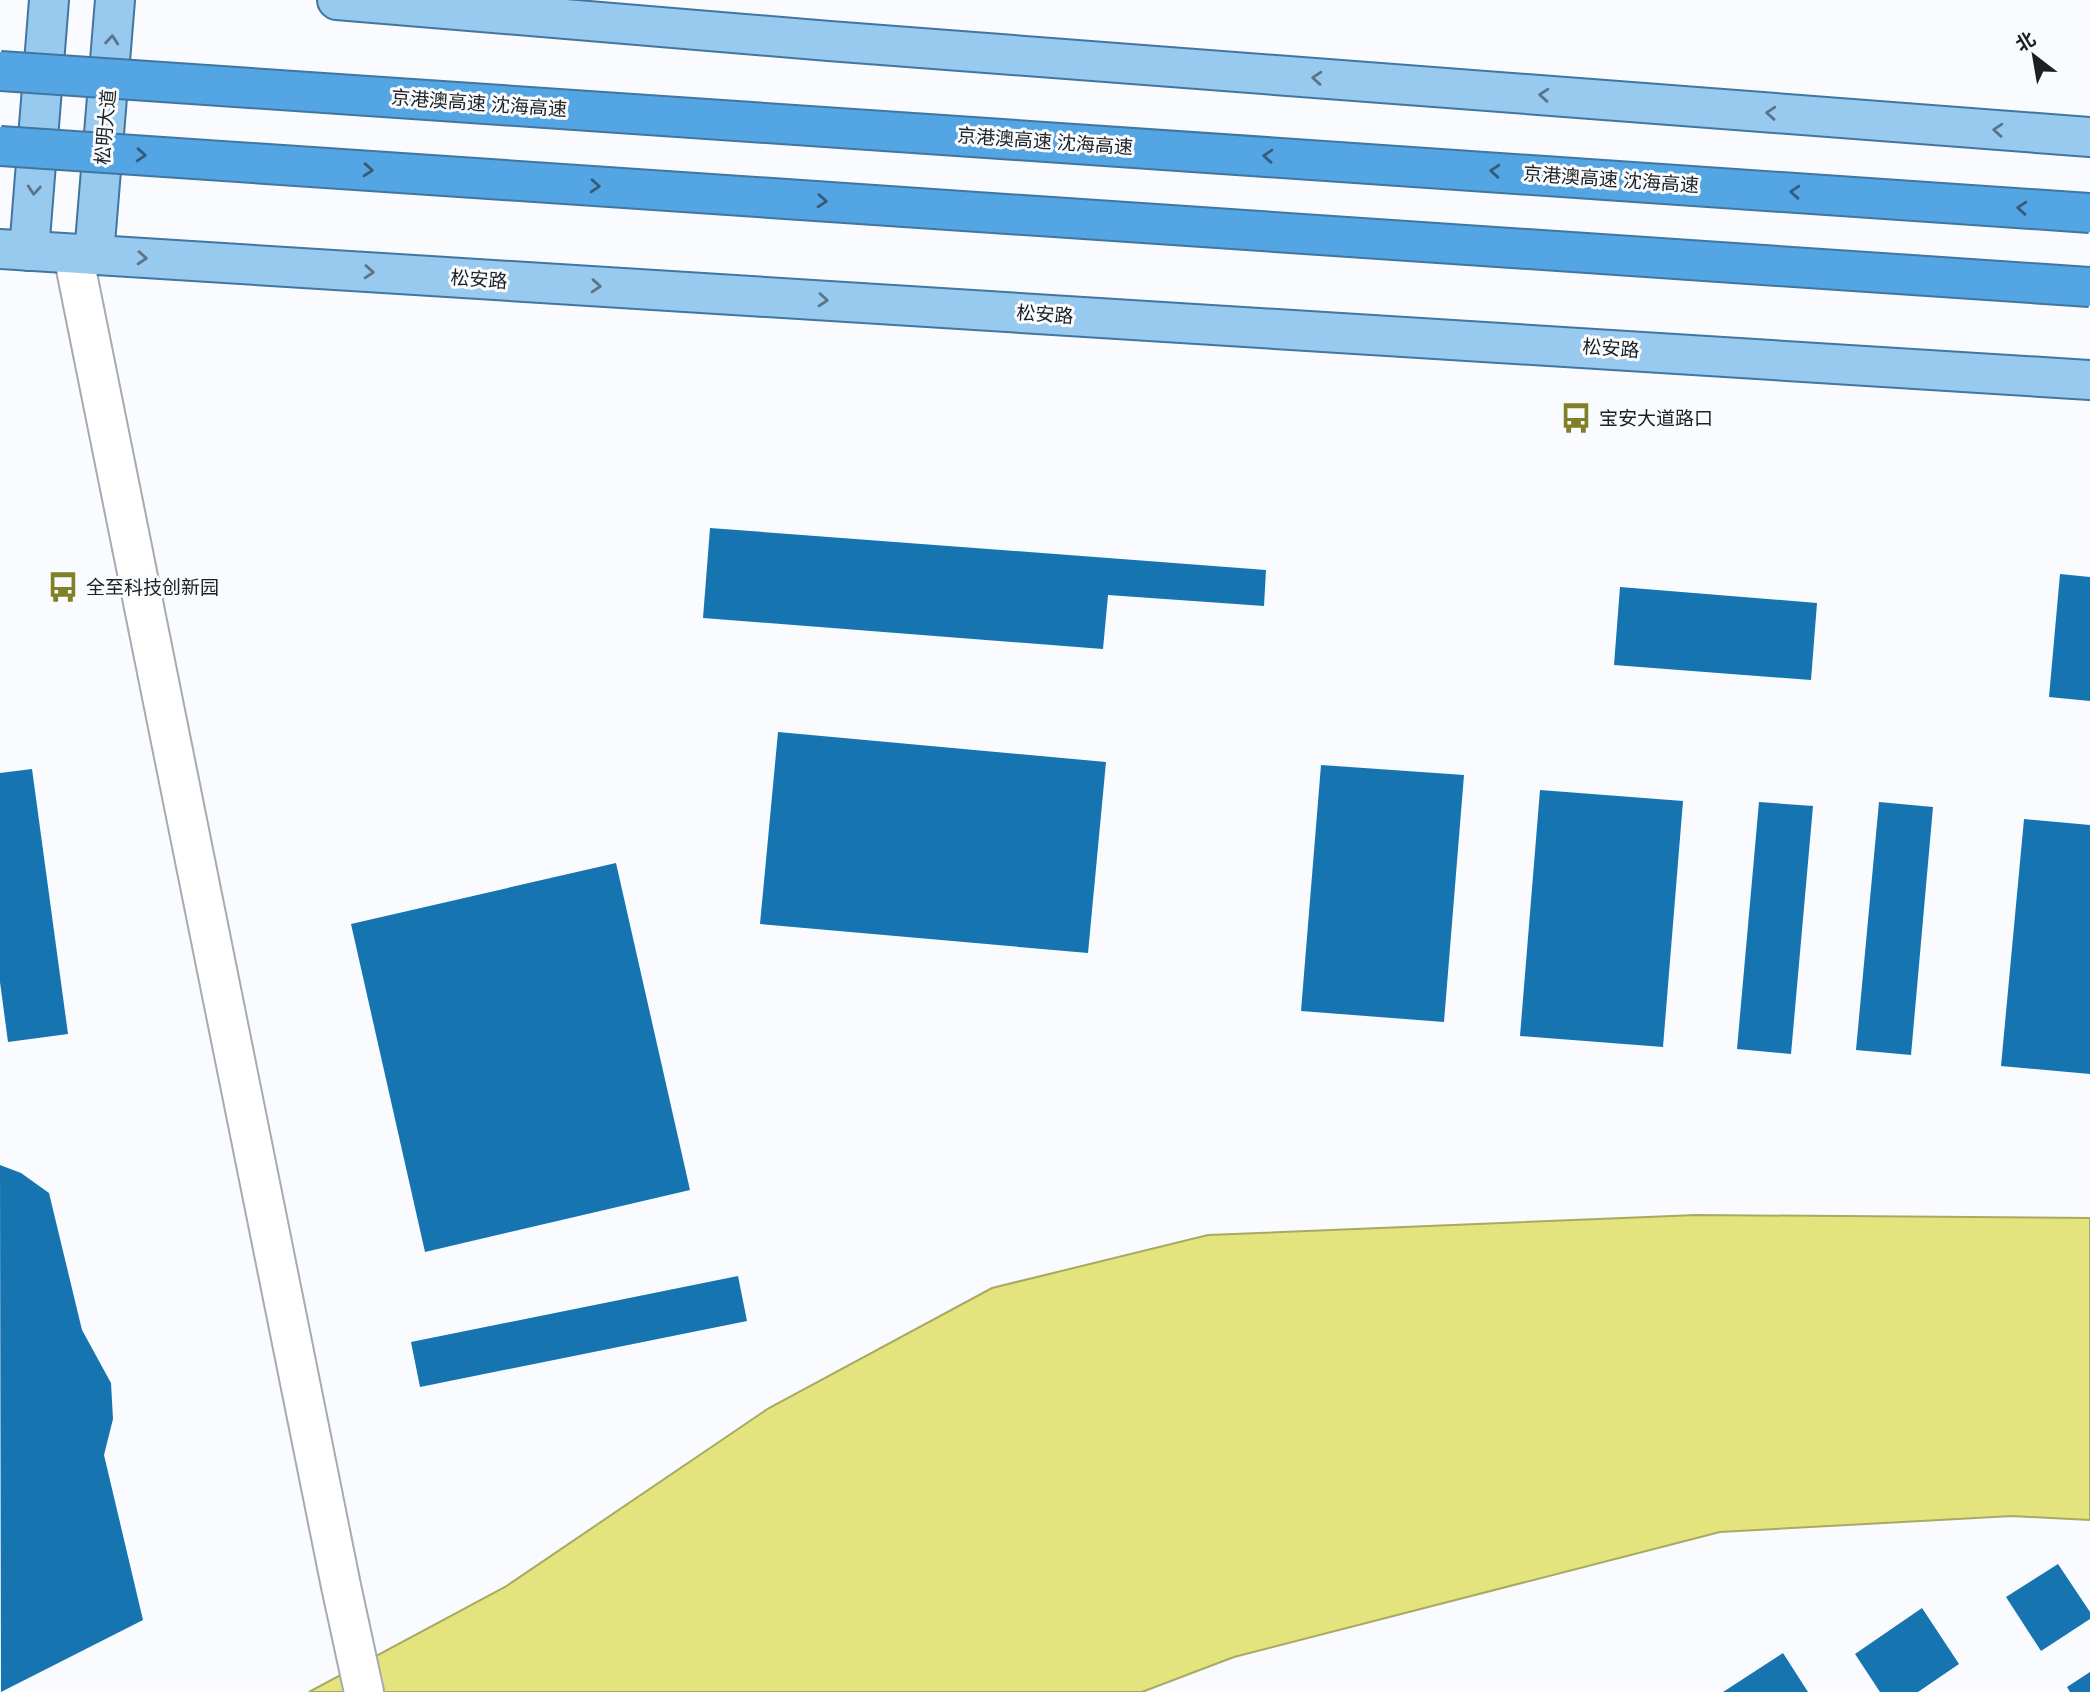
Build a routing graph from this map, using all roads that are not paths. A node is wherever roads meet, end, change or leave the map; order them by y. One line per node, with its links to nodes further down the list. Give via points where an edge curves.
1 (49, 0): 8 (main road, one-way to 8)
2 (115, 0): 9 (main road, 松明大道, one-way to 2)
3 (351, 1): 5 (main road, one-way to 3)
4 (0, 71): 7 (highway, 京港澳高速 沈海高速, one-way to 4, bridge)
5 (2090, 137)
6 (0, 146): 10 (highway, one-way to 10, bridge)
7 (2090, 213)
8 (15, 250): 9 (main road, 松安路)
9 (84, 254): 11 (main road, 松安路, one-way to 11); 12 (street)
10 (2090, 287)
11 (2090, 380)
12 (364, 1692)

